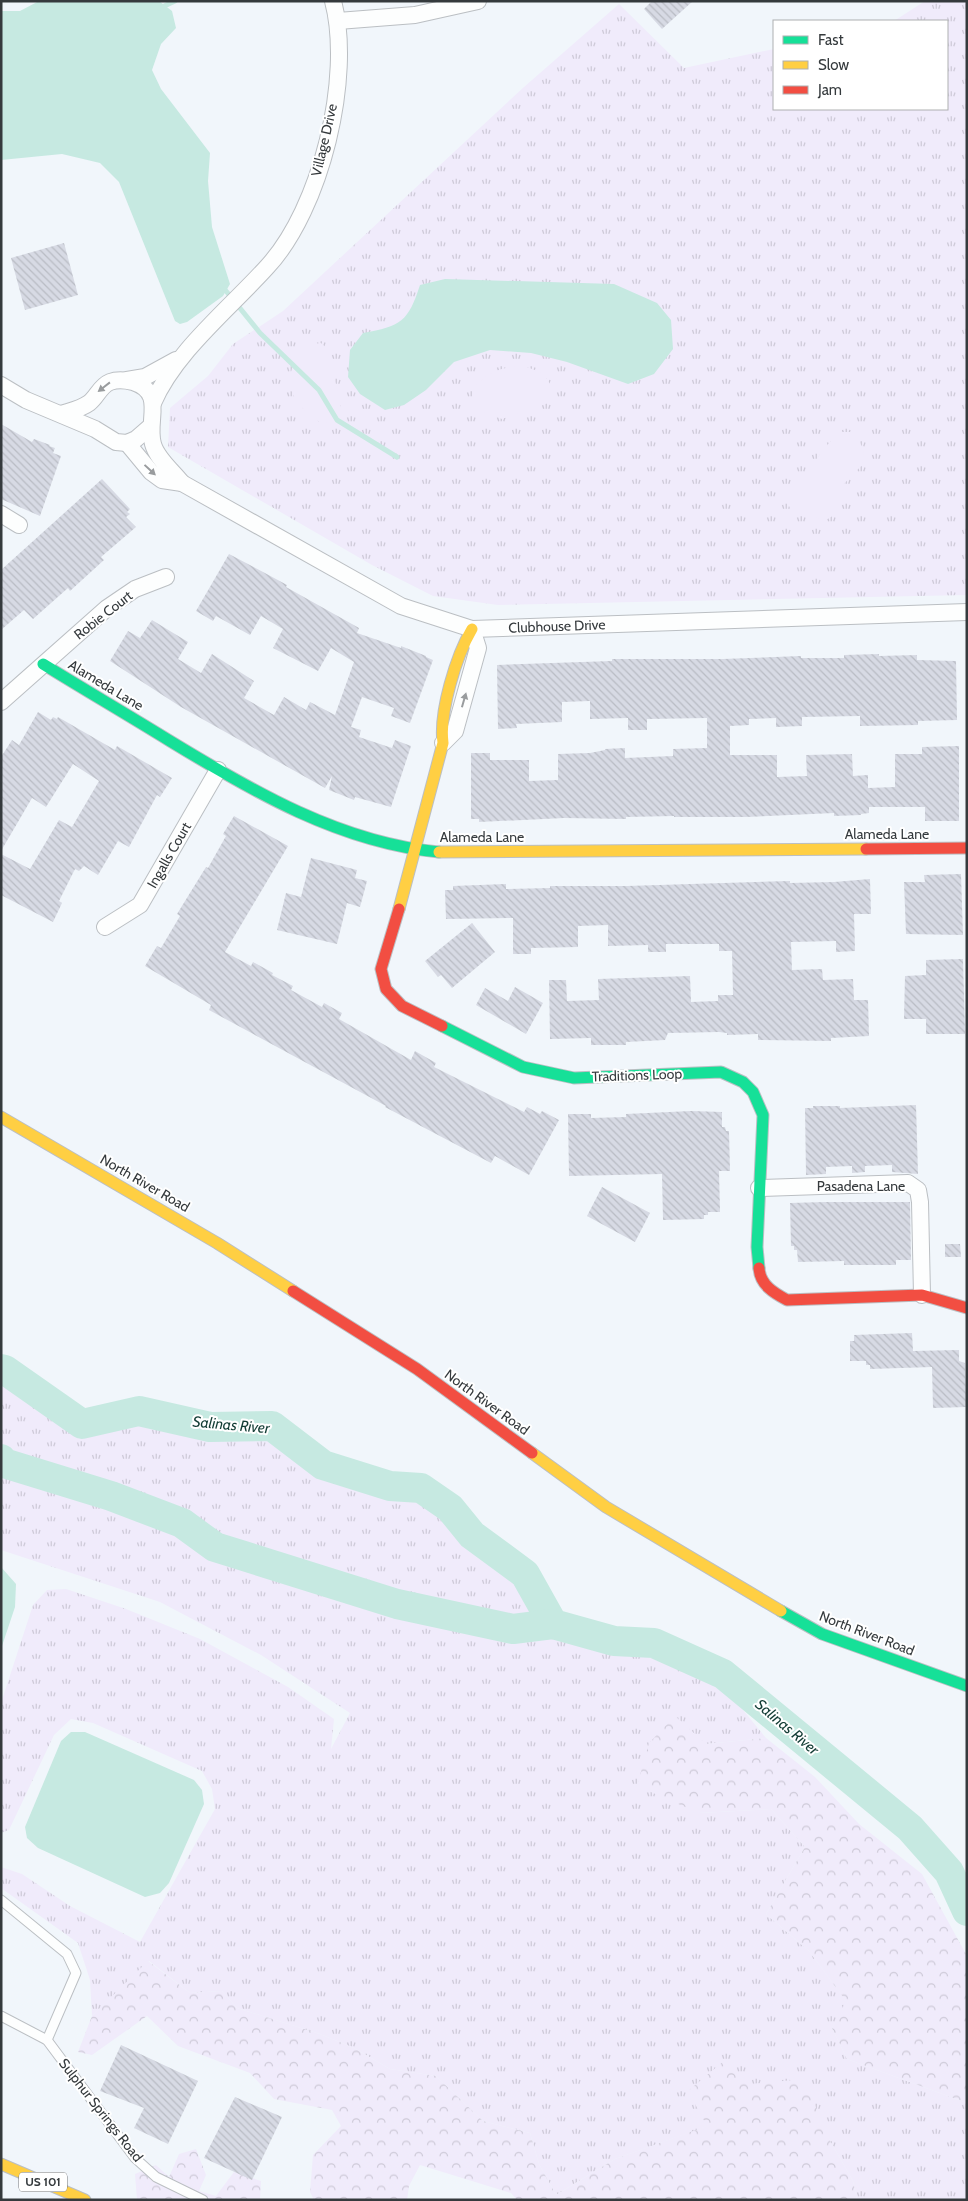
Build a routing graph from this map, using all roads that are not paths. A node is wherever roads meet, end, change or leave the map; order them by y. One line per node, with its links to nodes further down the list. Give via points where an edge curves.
1 (333, 1): 3 (street, Village Drive)
2 (478, 1): 3 (street, via 415,15)
3 (338, 21): 4 (street, Village Drive, via 338,69 332,116 321,167 299,222 269,265)
4 (184, 354): 5 (street, Village Drive, via 160,370); 8 (street, Village Drive, via 159,389)
5 (126, 380): 7 (street, one-way to 7, via 108,382); 8 (street, via 148,390)
6 (1, 385): 9 (street)
7 (91, 402): 9 (street); 11 (street, via 90,414)
8 (154, 404): 10 (street, Clubhouse Drive)
9 (60, 414): 11 (street)
10 (151, 426): 12 (street); 13 (street, Clubhouse Drive, via 156,451)
11 (95, 429): 12 (street, via 106,437)
12 (127, 443): 13 (street, Clubhouse Drive, one-way to 13, via 142,463 162,480)
13 (182, 484): 18 (street, Clubhouse Drive, via 401,606)
14 (1, 514): 15 (street)
15 (19, 525)
16 (166, 577): 19 (street, Robie Court, via 134,589 107,608)
17 (967, 612): 18 (street, Clubhouse Drive)
18 (472, 629): 21 (street, Traditions Loop, via 478,648 455,731)
19 (43, 664): 20 (street, Robie Court); 22 (main road, Alameda Lane)
20 (1, 702)
21 (443, 743): 24 (main road, Traditions Loop)
22 (218, 770): 24 (main road, Alameda Lane, via 312,819); 25 (street, Ingalls Court, via 140,906)
23 (967, 848): 24 (main road, Alameda Lane, via 446,853)
24 (415, 850): 27 (main road, Traditions Loop, via 381,969 386,989 402,1006 523,1067 574,1078 721,1072 734,1076 758,1096 763,1115)
25 (105, 927)
26 (1, 1117): 30 (main road, North River Road, via 217,1243 409,1364 606,1507 778,1609 822,1634)
27 (759, 1188): 28 (main road, Traditions Loop, via 759,1273 769,1290 787,1300); 28 (street, Pasadena Lane, via 908,1183 918,1190 920,1202)
28 (922, 1295): 29 (main road, Traditions Loop)
29 (967, 1308)
30 (967, 1686)
31 (1, 1900): 33 (lane, via 67,1954 76,1973)
32 (1, 2016): 33 (lane, Sulphur Springs Road)
33 (47, 2040): 36 (lane, Sulphur Springs Road, via 135,2158 156,2177)
34 (1, 2164): 35 (main road, US 101)
35 (85, 2200)
36 (203, 2200)

